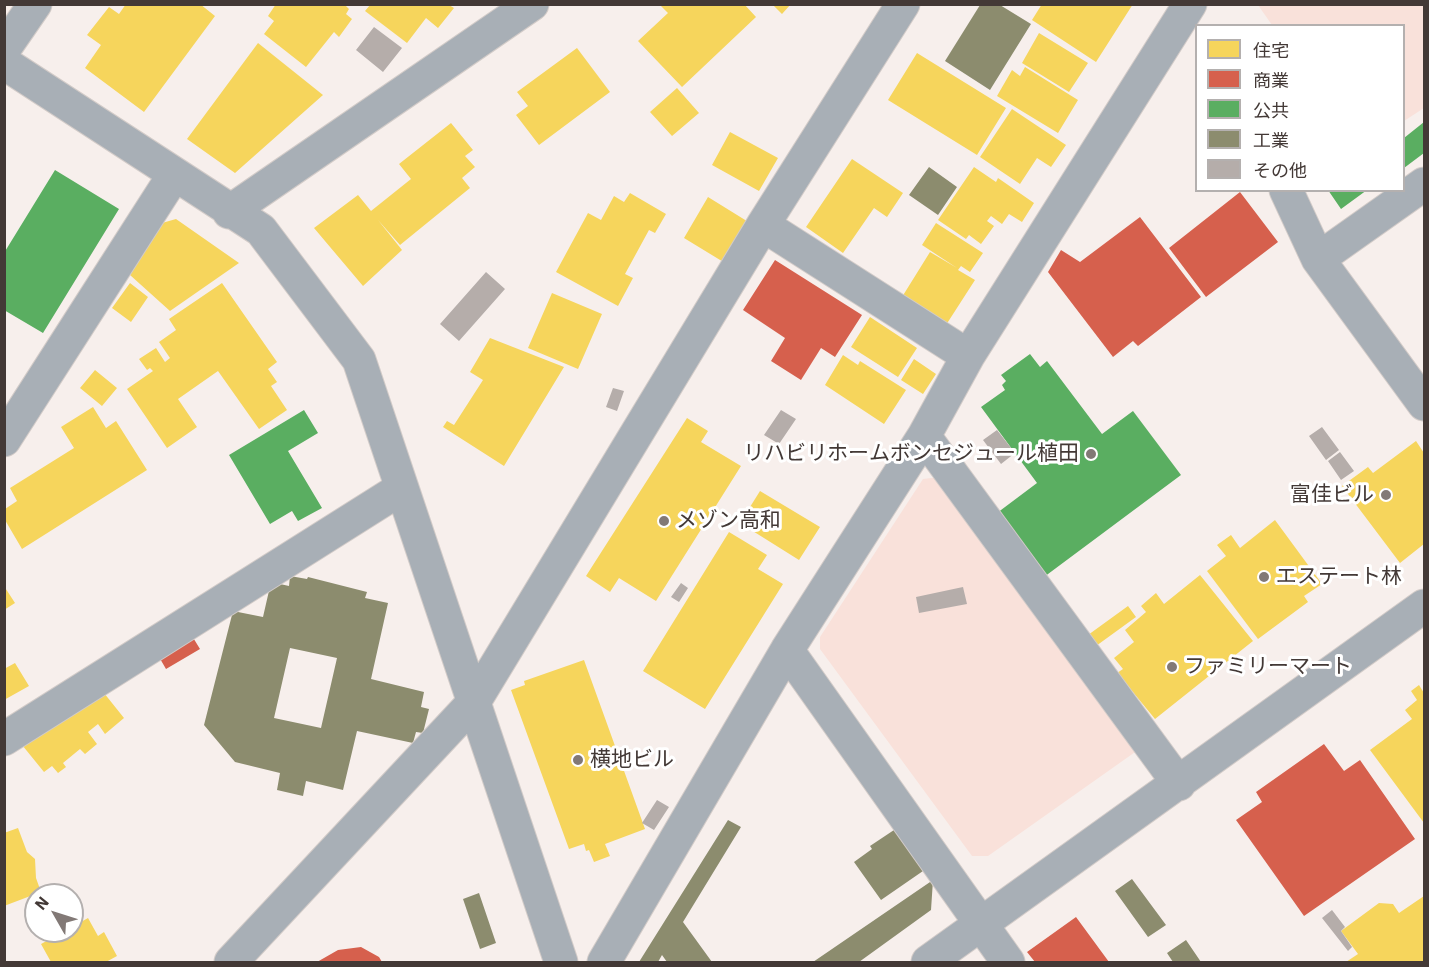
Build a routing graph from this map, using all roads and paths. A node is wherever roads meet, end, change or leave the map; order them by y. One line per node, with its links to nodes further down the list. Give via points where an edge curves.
1 (35, 4): 8 (street)
2 (532, 4): 6 (street)
3 (903, 4): 14 (street)
4 (1190, 4): 16 (street)
5 (1199, 4): 7 (street)
6 (493, 14): 13 (street)
7 (1208, 24)
8 (4, 48)
9 (4, 63): 10 (street)
10 (174, 175): 13 (street); 19 (street)
11 (1425, 184): 15 (street)
12 (1287, 192): 15 (street)
13 (230, 212): 20 (street, via 261,230 359,360)
14 (763, 225): 16 (street); 23 (street)
15 (1318, 259): 17 (street)
16 (968, 356): 18 (street)
17 (1425, 404)
18 (924, 436): 22 (street); 25 (street)
19 (4, 440)
20 (402, 488): 23 (street); 24 (street)
21 (1425, 606): 25 (street)
22 (787, 650): 26 (street); 29 (street)
23 (474, 702): 27 (street); 28 (street)
24 (4, 739)
25 (1179, 784): 26 (street)
26 (981, 925): 30 (street); 31 (street)
27 (231, 963)
28 (561, 963)
29 (604, 963)
30 (928, 963)
31 (1008, 963)

